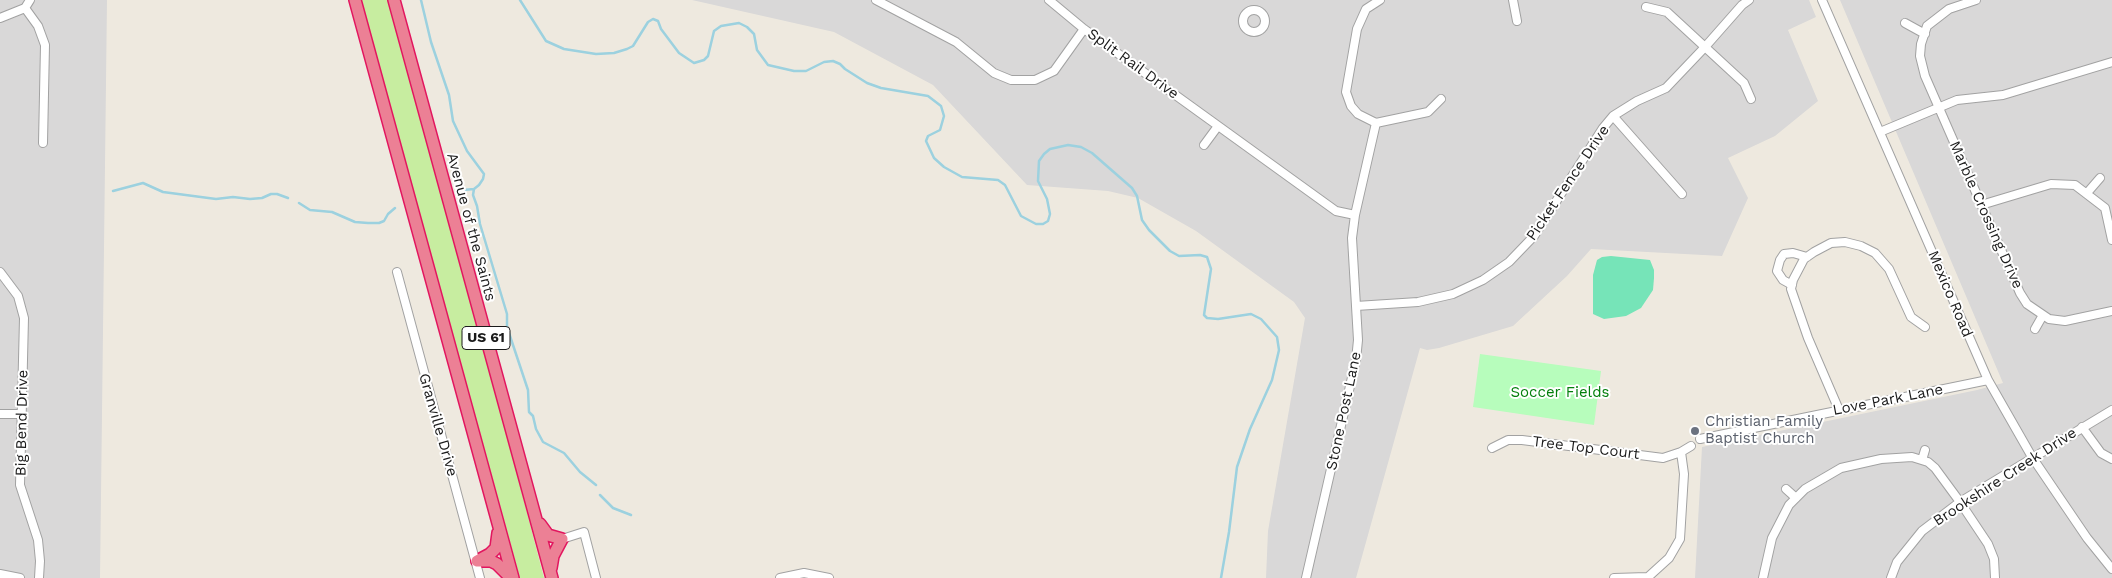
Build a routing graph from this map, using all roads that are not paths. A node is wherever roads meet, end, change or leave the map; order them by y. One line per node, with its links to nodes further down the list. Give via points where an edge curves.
1 (30, 0): 13 (street)
2 (355, 0): 64 (highway, US 61)
3 (394, 0): 63 (highway, Avenue of the Saints / US 61)
4 (876, 0): 18 (street, via 956,42 994,73 1011,80 1035,80 1054,71)
5 (1050, 0): 18 (street, Split Rail Drive)
6 (1256, 0): 14 (street)
7 (1380, 0): 26 (street, via 1366,9 1357,30 1346,92 1358,114)
8 (1513, 0): 16 (street)
9 (1749, 0): 20 (street, Picket Fence Drive)
10 (1822, 0): 28 (street, Mexico Road)
11 (1976, 0): 19 (street, via 1949,9 1927,26)
12 (1646, 7): 20 (street, via 1667,12)
13 (25, 8): 15 (street); 29 (street, via 38,26 45,45)
14 (1256, 9)
15 (0, 18)
16 (1517, 21)
17 (1905, 23): 19 (street)
18 (1084, 29): 27 (street, Split Rail Drive)
19 (1925, 34): 24 (street, Marble Crossing Drive, via 1920,50 1922,67)
20 (1705, 48): 22 (street, via 1744,83); 25 (street, Picket Fence Drive, via 1666,88)
21 (2112, 62): 24 (street, via 2003,95 1957,100)
22 (1751, 99)
23 (1442, 100): 26 (street, via 1428,112)
24 (1938, 108): 28 (street); 34 (street, Marble Crossing Drive)
25 (1613, 116): 33 (street); 41 (street, Picket Fence Drive, via 1534,236 1509,262 1483,280 1453,294 1418,302)
26 (1376, 124): 35 (street, Stone Post Lane)
27 (1218, 126): 30 (street); 35 (street, Split Rail Drive, via 1336,211)
28 (1880, 132): 46 (street, Mexico Road)
29 (43, 143)
30 (1204, 145)
31 (2100, 178): 32 (street)
32 (2087, 193): 34 (street, via 2075,185 2051,184); 36 (street, via 2105,208)
33 (1682, 194)
34 (1981, 205): 43 (street, Marble Crossing Drive, via 2020,293 2027,304)
35 (1355, 215): 41 (street, Stone Post Lane, via 1352,238)
36 (2112, 240)
37 (1807, 257): 40 (street); 40 (street, via 1784,254 1780,260 1777,271); 44 (street, via 1831,244 1845,242 1875,253 1886,263 1911,317)
38 (0, 272): 50 (street, Big Bend Drive, via 18,296 24,318)
39 (397, 272): 66 (street, Granville Drive)
40 (1792, 285): 47 (street, via 1808,338)
41 (1356, 306): 78 (street, Stone Post Lane, via 1356,360)
42 (2112, 311): 43 (street, Marble Crossing Drive, via 2065,320 2049,319)
43 (2043, 315): 45 (street)
44 (1925, 327)
45 (2035, 329)
46 (1988, 380): 47 (street, Love Park Lane); 57 (street, Mexico Road)
47 (1839, 410): 52 (street, Love Park Lane)
48 (2112, 410): 51 (street, Brookshire Creek Drive)
49 (0, 414): 50 (street)
50 (22, 414): 72 (street, Big Bend Drive, via 20,484 38,540)
51 (2082, 427): 57 (street, Brookshire Creek Drive); 58 (street, via 2101,453)
52 (1700, 439)
53 (1691, 446): 56 (street)
54 (1492, 448): 56 (street, Tree Top Court, via 1508,440 1522,440 1663,458)
55 (1925, 450): 59 (street)
56 (1681, 452): 70 (street, via 1684,474 1680,539 1669,558)
57 (2032, 457): 62 (street, Brookshire Creek Drive); 67 (street, Mexico Road)
58 (2112, 459)
59 (1922, 460): 61 (street, via 1912,457 1881,459 1841,468); 62 (street, via 1935,468)
60 (1786, 489): 61 (street)
61 (1796, 498): 80 (street, via 1772,538)
62 (1960, 502): 81 (street, Brookshire Creek Drive, via 1922,531 1897,562); 82 (street, via 1988,544 1994,559)
63 (536, 519): 65 (highway, via 548,535); 69 (highway, Avenue of the Saints / US 61)
64 (499, 527): 66 (highway, via 496,548); 74 (highway, US 61)
65 (562, 539): 69 (highway, via 552,556); 75 (street, via 584,532)
66 (476, 561): 73 (street, Granville Drive); 74 (highway, via 491,561)
67 (2112, 569)
68 (0, 574): 71 (street)
69 (551, 576)
70 (1647, 577): 79 (street)
71 (20, 578)
72 (38, 578)
73 (480, 578)
74 (512, 578)
75 (596, 578)
76 (781, 578): 77 (street, via 804,573)
77 (829, 578)
78 (1306, 578)
79 (1614, 578)
80 (1763, 578)
81 (1891, 578)
82 (1994, 578)

